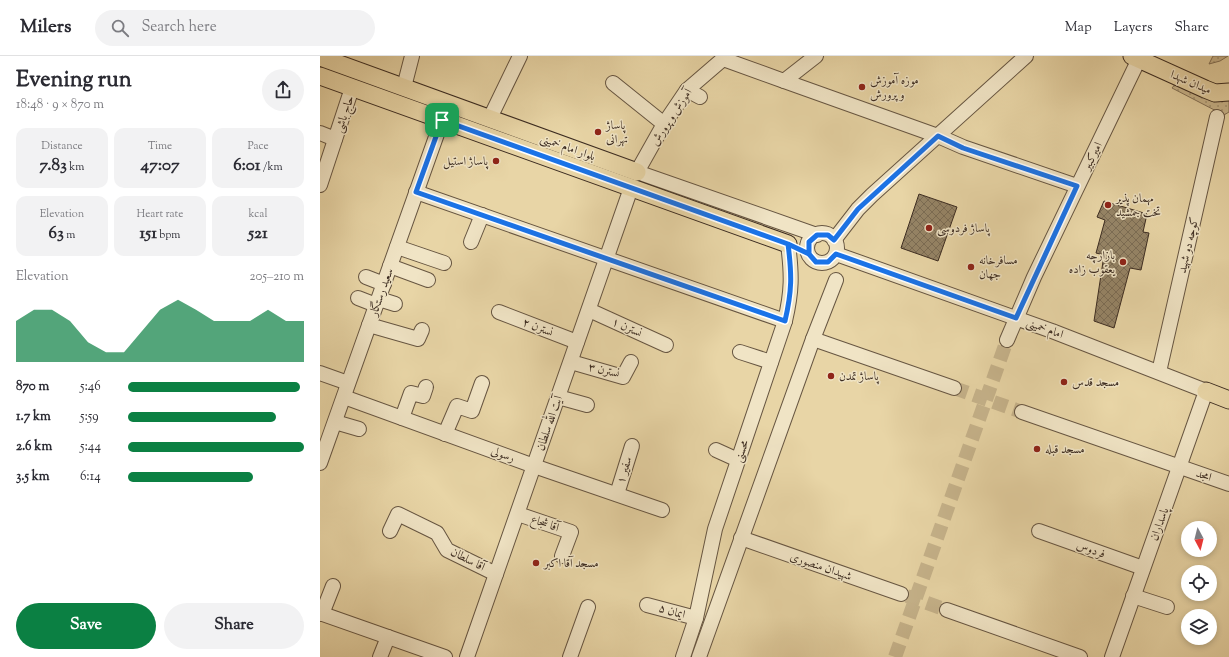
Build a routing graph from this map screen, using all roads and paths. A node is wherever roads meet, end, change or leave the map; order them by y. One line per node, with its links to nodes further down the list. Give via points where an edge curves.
1 (412, 56): 12 (street)
2 (520, 56): 16 (street)
3 (816, 56): 9 (street)
4 (1026, 56): 21 (street)
5 (320, 57): 12 (main road, بلوار امام خمینی)
6 (725, 58): 9 (street, آموزش و پرورش); 10 (street, آموزش و پرورش)
7 (1135, 58): 14 (main road, میدان شهدا, via 1205,89); 25 (street, امیرکبیر)
8 (320, 76): 13 (main road, بلوار امام خمینی)
9 (784, 81): 21 (street, آموزش و پرورش)
10 (688, 82): 15 (street); 19 (street, آموزش و پرورش)
11 (612, 83): 19 (street)
12 (404, 87): 16 (main road, بلوار امام خمینی)
13 (352, 88): 18 (main road, بلوار امام خمینی); 22 (street, حاج باشی)
14 (1229, 92)
15 (700, 97)
16 (490, 118): 23 (main road, بلوار امام خمینی)
17 (1216, 118): 60 (street, کوچه دو شهید)
18 (442, 120): 26 (main road, بلوار امام خمینی); 27 (street, سعید رستگار)
19 (664, 124): 23 (street, آموزش و پرورش)
20 (320, 133): 22 (street)
21 (938, 136): 25 (street, آموزش و پرورش, via 963,148); 30 (street, via 858,209)
22 (330, 142): 24 (street, حاج باشی)
23 (637, 172): 29 (street, بلوار امام خمینی)
24 (320, 185)
25 (1077, 186): 48 (street, امیرکبیر)
26 (631, 188): 32 (main road, بلوار امام خمینی); 36 (street, آیت الله سلطان)
27 (416, 192): 28 (street); 33 (street, سعید رستگار)
28 (482, 215): 31 (street); 36 (street)
29 (817, 235): 30 (street, via 828,235); 34 (street, via 809,242)
30 (834, 240): 35 (street)
31 (471, 242)
32 (788, 244): 34 (street, بلوار امام خمینی); 49 (street, محسنی, via 792,292)
33 (397, 247): 37 (street); 38 (street, سعید رستگار)
34 (809, 254): 35 (street, via 816,262 824,263)
35 (836, 254): 48 (street, امام خمینی)
36 (606, 259): 46 (street, آیت الله سلطان); 49 (street)
37 (444, 263)
38 (390, 266): 40 (street); 42 (street, سعید رستگار)
39 (366, 277): 42 (street)
40 (428, 280)
41 (836, 280): 52 (street)
42 (384, 284): 44 (street, سعید رستگار)
43 (358, 298): 44 (street)
44 (377, 302): 45 (street); 50 (street, سعید رستگار)
45 (395, 304)
46 (589, 310): 54 (street, آیت الله سلطان); 55 (street, نسترن ۱)
47 (499, 312): 54 (street, نسترن ۲)
48 (1016, 318): 53 (street, امیرکبیر); 60 (street, امام خمینی)
49 (785, 321): 59 (street, محسنی)
50 (369, 324): 51 (street, via 418,339); 62 (street, سعید رستگار)
51 (422, 330)
52 (813, 339): 65 (street); 89 (street)
53 (1008, 340)
54 (577, 342): 57 (street, آیت الله سلطان)
55 (666, 345)
56 (740, 352): 59 (street)
57 (570, 362): 58 (street, نسترن ۳, via 623,377); 68 (street, آیت الله سلطان)
58 (631, 362)
59 (771, 362): 79 (street, محسنی)
60 (1159, 372): 66 (street, امام خمینی)
61 (320, 373): 62 (street)
62 (348, 383): 67 (street, سعید رستگار)
63 (482, 383): 75 (street, via 472,411 457,406)
64 (426, 387): 72 (street, via 423,396 411,393)
65 (954, 388)
66 (1206, 390): 69 (main road, امام خمینی); 82 (street, پاسداران)
67 (344, 397): 72 (street, رسولی); 73 (street, سعید رستگار)
68 (558, 397): 70 (street); 81 (street, آیت الله سلطان)
69 (1229, 400)
70 (587, 405)
71 (1022, 412): 82 (street, امجد)
72 (402, 418): 75 (street, رسولی)
73 (335, 422): 74 (street); 76 (street, سعید رستگار)
74 (359, 429)
75 (445, 434): 81 (street, رسولی)
76 (324, 439): 80 (street, سعید رستگار)
77 (632, 446): 84 (street, سفیر ۱)
78 (716, 450): 79 (street)
79 (738, 460): 101 (street, محسنی, via 715,529)
80 (320, 463)
81 (534, 466): 84 (street, رسولی); 86 (street, آیت الله سلطان)
82 (1179, 467): 83 (street, امجد); 91 (street, پاسداران)
83 (1229, 484)
84 (617, 494): 85 (street, رسولی)
85 (662, 510)
86 (518, 514): 90 (street, آقا شجاع, via 571,532); 92 (street, آیت الله سلطان)
87 (390, 531): 92 (street, آقا سلطان, via 398,514 437,533 447,550)
88 (1039, 531): 91 (street, فردوس)
89 (741, 538): 94 (street, شهیدان منصوری); 108 (street)
90 (562, 556)
91 (1143, 568): 95 (street, پاسداران)
92 (496, 574): 105 (street, آیت الله سلطان)
93 (333, 586): 100 (street)
94 (901, 594)
95 (1133, 596): 98 (street); 110 (street, پاسداران, via 1122,609)
96 (647, 605): 101 (street, ایمان ۵)
97 (588, 607): 106 (street)
98 (1167, 607)
99 (947, 610): 109 (street)
100 (321, 613): 102 (street)
101 (696, 618): 107 (street, محسنی)
102 (388, 637): 103 (street); 104 (street)
103 (380, 657)
104 (445, 657)
105 (468, 657)
106 (570, 657)
107 (683, 657)
108 (699, 657)
109 (1080, 657)
110 (1112, 657)

